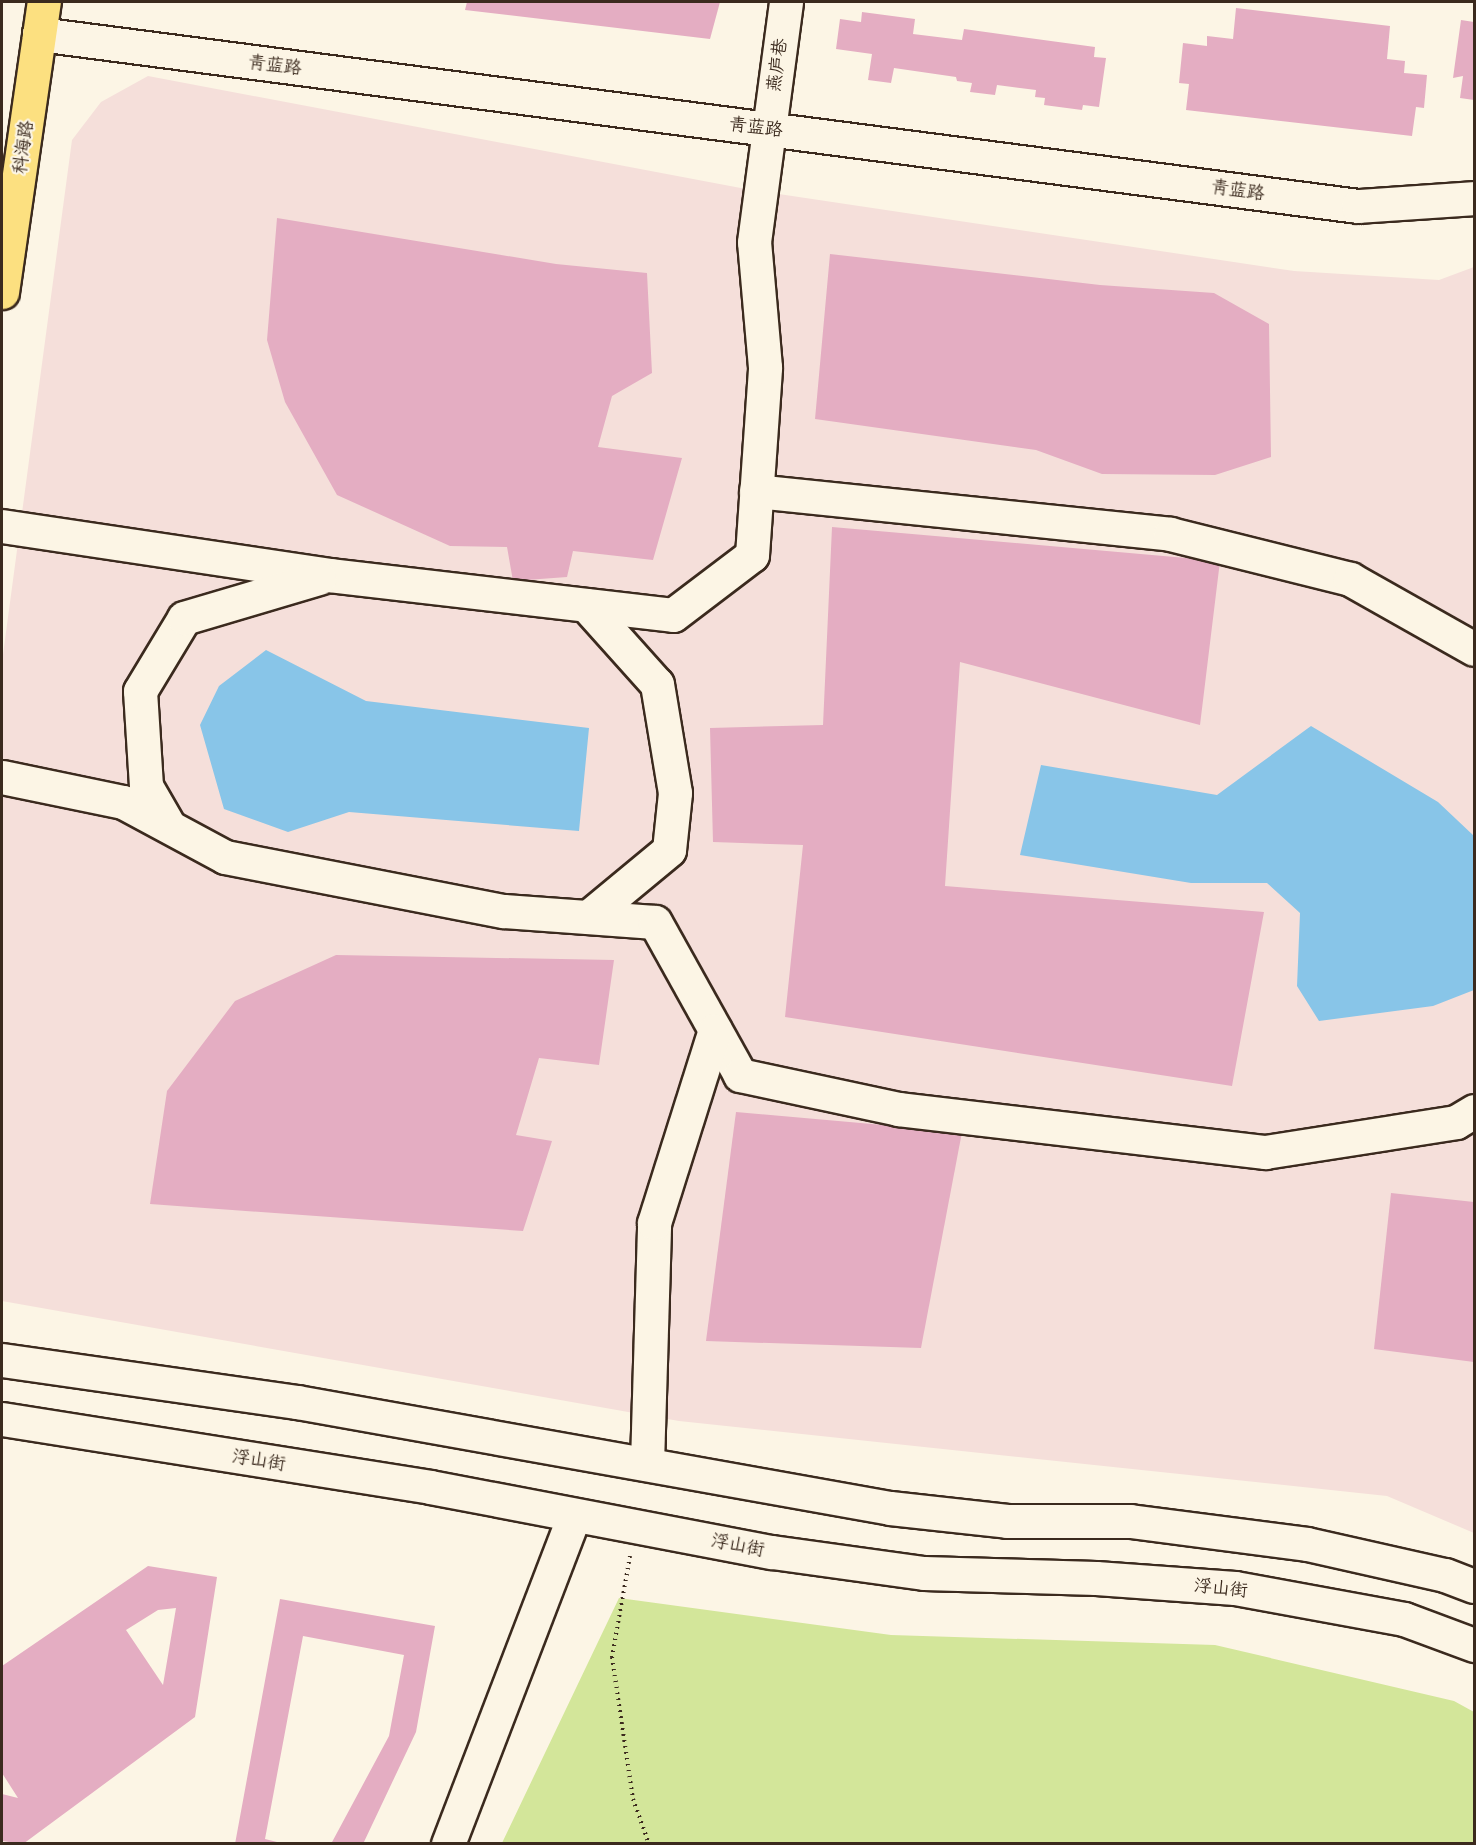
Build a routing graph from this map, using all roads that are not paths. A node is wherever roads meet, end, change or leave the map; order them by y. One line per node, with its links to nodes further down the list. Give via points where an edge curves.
1 (44, 2): 3 (highway, 科海路)
2 (786, 2): 4 (street, 燕庐巷)
3 (39, 34): 4 (street, 青蓝路); 6 (highway, 科海路)
4 (769, 129): 5 (street, 青蓝路, via 1358,206); 7 (street, 燕庐巷, via 754,242 765,367)
5 (1474, 198)
6 (2, 292)
7 (756, 491): 10 (street, 燕庐巷, via 752,555 673,615); 11 (street, via 1170,534 1350,579)
8 (2, 526): 9 (street, 燕庐巷)
9 (329, 575): 10 (street, 燕庐巷); 13 (street, via 184,618 140,691 146,786)
10 (586, 605): 14 (street, via 657,684 675,793 669,850)
11 (1474, 649)
12 (2, 777): 13 (street, via 123,802)
13 (169, 826): 14 (street, via 225,857 504,911)
14 (588, 917): 15 (street, via 655,922)
15 (715, 1030): 16 (street, via 740,1075 898,1108 1265,1152 1456,1122); 19 (street, via 654,1223)
16 (1474, 1111)
17 (2, 1360): 19 (street, via 297,1402)
18 (2, 1419): 20 (street, 浮山街, via 430,1487)
19 (647, 1464): 21 (street, via 890,1508 1007,1521 1130,1521 1307,1544 1444,1575)
20 (574, 1515): 22 (street, 浮山街, via 772,1552 924,1573 1096,1578 1235,1588 1404,1619); 23 (street)
21 (1474, 1586)
22 (1474, 1645)
23 (448, 1844)

